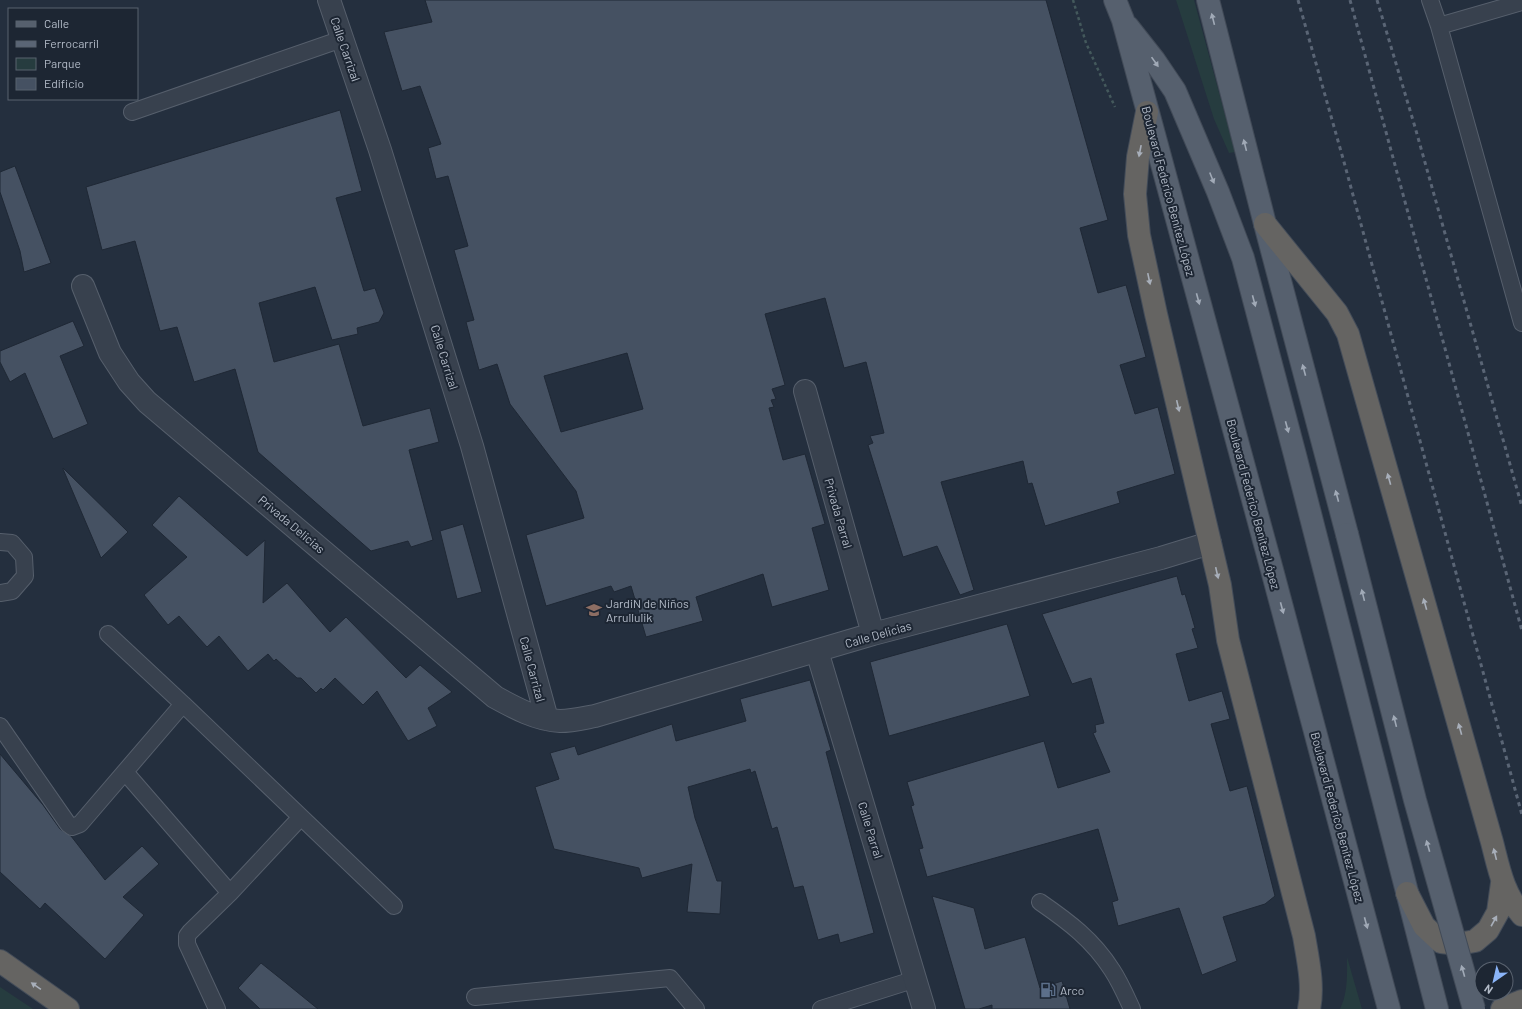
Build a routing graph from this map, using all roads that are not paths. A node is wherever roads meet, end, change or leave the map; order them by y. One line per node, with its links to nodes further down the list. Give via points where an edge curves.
1 (330, 0): 8 (street, Calle Carrizal)
2 (1115, 0): 6 (main road, Boulevard Federico Benítez López)
3 (1208, 0): 11 (main road, one-way to 3)
4 (1430, 0): 7 (lane)
5 (1522, 2): 7 (lane)
6 (1122, 20): 10 (main road, Boulevard Federico Benítez López); 28 (main road, one-way to 28, via 1175,91 1218,192 1242,258)
7 (1439, 26): 13 (lane)
8 (342, 39): 9 (lane); 22 (street, Calle Carrizal, via 380,150 472,446)
9 (132, 112)
10 (1147, 112): 16 (highway, one-way to 16, via 1138,157 1135,194 1140,235); 43 (main road, Boulevard Federico Benítez López, one-way to 43)
11 (1265, 224): 26 (highway, one-way to 11, via 1348,334 1337,313); 45 (main road, one-way to 11, bridge, via 1415,800)
12 (83, 286): 22 (street, Privada Delicias, via 110,353 129,382 147,402 495,697 524,712)
13 (1522, 323)
14 (805, 391): 19 (street, Privada Parral)
15 (0, 542): 17 (lane, via 12,543 24,557 25,576 12,591)
16 (1210, 543): 19 (street, Calle Delicias); 42 (highway, one-way to 42, via 1220,585 1228,640 1304,936 1309,966)
17 (0, 593)
18 (108, 634): 21 (lane)
19 (873, 634): 20 (street, Calle Delicias)
20 (817, 651): 22 (street, Calle Delicias, via 595,716 560,721); 33 (street, Calle Parral)
21 (184, 704): 24 (lane); 25 (lane)
22 (547, 719)
23 (0, 726): 24 (lane, via 72,827 80,824)
24 (124, 772): 27 (lane)
25 (301, 818): 27 (lane); 30 (lane)
26 (1502, 883): 28 (highway, one-way to 26, via 1424,926 1441,942 1458,944 1475,941 1488,930 1498,912); 31 (highway)
27 (230, 893): 37 (lane, via 190,932 187,940)
28 (1407, 893): 44 (main road)
29 (1040, 902): 41 (lane, via 1069,922 1092,944 1113,970)
30 (394, 906)
31 (1522, 914)
32 (0, 961): 36 (highway, one-way to 32)
33 (916, 979): 39 (lane); 40 (street, Calle Parral)
34 (475, 997): 38 (lane, via 670,978)
35 (1522, 1001): 46 (highway)
36 (68, 1009)
37 (217, 1009)
38 (696, 1009)
39 (821, 1009)
40 (924, 1009)
41 (1132, 1009)
42 (1309, 1009)
43 (1389, 1009)
44 (1437, 1009)
45 (1474, 1009)
46 (1502, 1009)

